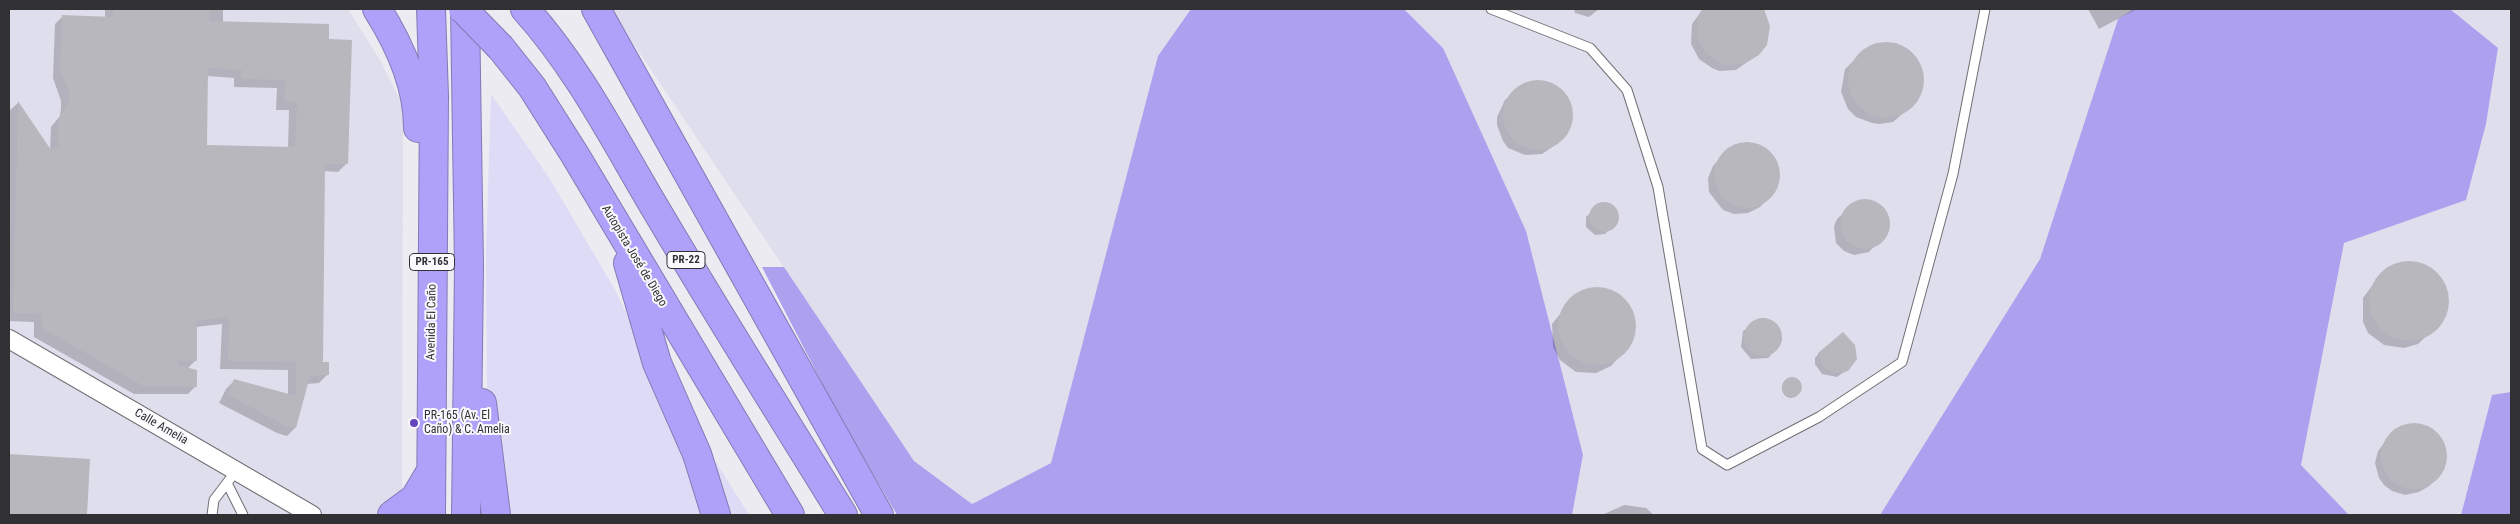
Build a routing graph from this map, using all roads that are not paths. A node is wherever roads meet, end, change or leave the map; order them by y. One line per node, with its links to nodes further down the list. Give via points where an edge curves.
1 (377, 9): 11 (highway, via 404,61 416,95 419,246)
2 (431, 9): 11 (highway, Avenida El Caño / PR-165, via 434,96)
3 (464, 9): 8 (highway, Autopista José de Diego, bridge, via 532,86); 9 (highway, PR-165)
4 (525, 9): 23 (highway, PR-22, via 583,85 661,219)
5 (596, 9): 24 (highway)
6 (1491, 9): 7 (lane, via 1590,48 1627,90 1658,187 1702,449 1727,465 1819,417 1902,362 1953,174)
7 (1985, 9)
8 (618, 231): 21 (highway, via 657,363 697,454); 22 (highway, Autopista José de Diego)
9 (469, 267): 19 (highway, PR-165); 20 (highway, via 481,350 482,404)
10 (9, 339): 13 (street, Calle Amelia)
11 (432, 346): 12 (highway, Avenida El Caño / PR-165)
12 (431, 472): 17 (highway, via 415,498); 18 (highway, Avenida El Caño / PR-165)
13 (231, 477): 14 (lane, via 214,500); 15 (lane); 16 (street, Calle Amelia)
14 (212, 515)
15 (243, 515)
16 (312, 515)
17 (392, 515)
18 (431, 515)
19 (466, 515)
20 (496, 515)
21 (716, 515)
22 (790, 515)
23 (843, 515)
24 (879, 515)

